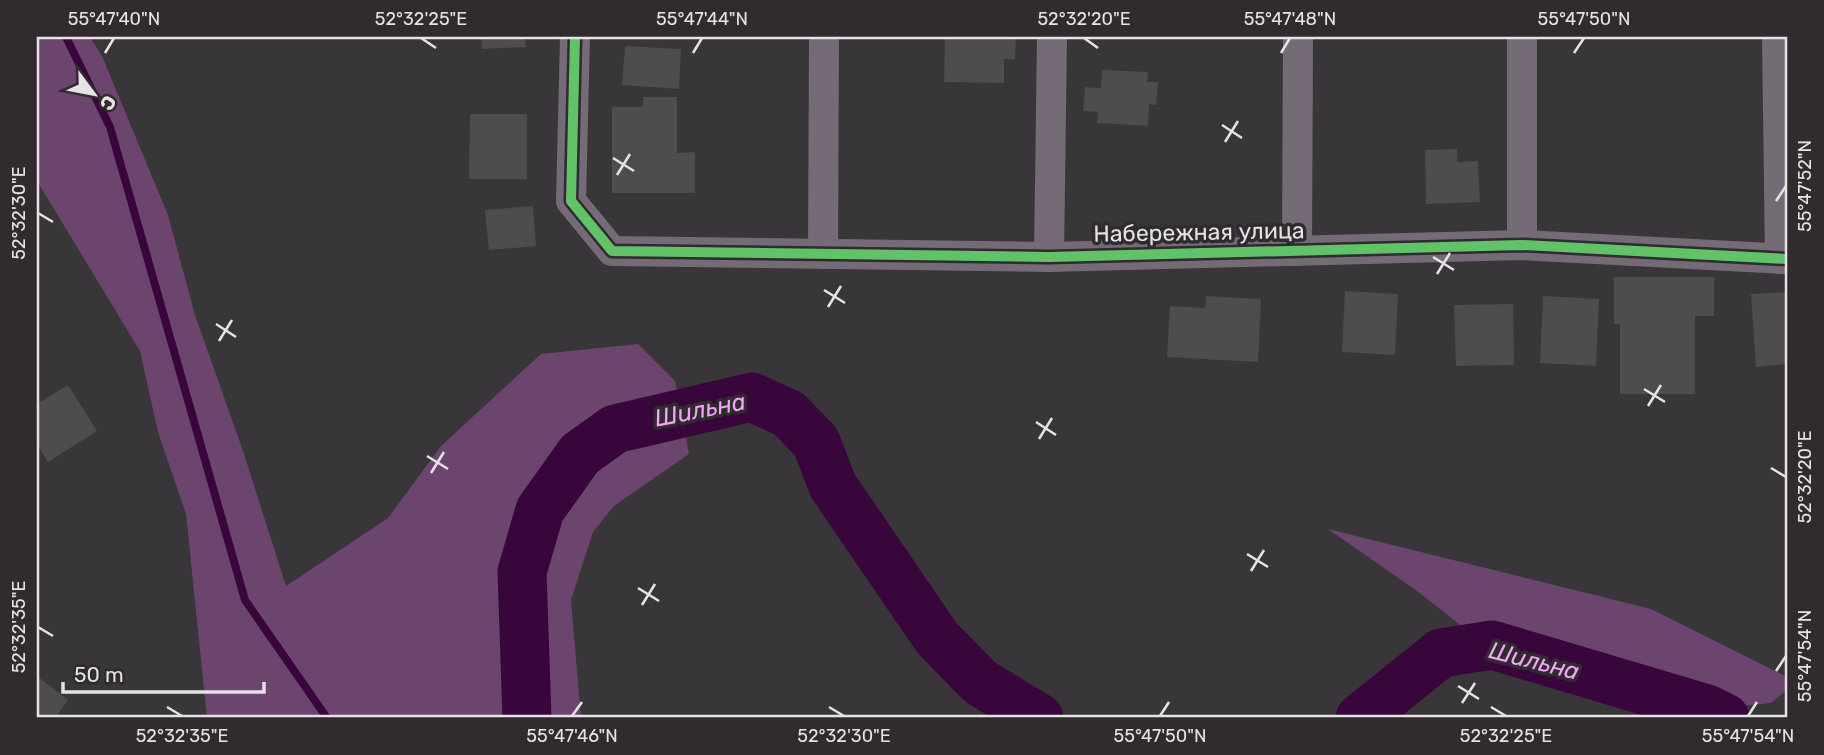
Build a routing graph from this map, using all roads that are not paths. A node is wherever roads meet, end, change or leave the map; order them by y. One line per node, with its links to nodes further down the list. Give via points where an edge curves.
1 (575, 37): 9 (street, Набережная улица, via 571,201 612,250)
2 (824, 37): 9 (street)
3 (1052, 37): 10 (street)
4 (1298, 37): 8 (street)
5 (1522, 37): 7 (street)
6 (1777, 37): 11 (street)
7 (1522, 245): 8 (street, Набережная улица); 11 (street, Набережная улица)
8 (1297, 251): 10 (street, Набережная улица)
9 (823, 254): 10 (street, Набережная улица)
10 (1049, 257)
11 (1784, 259)

